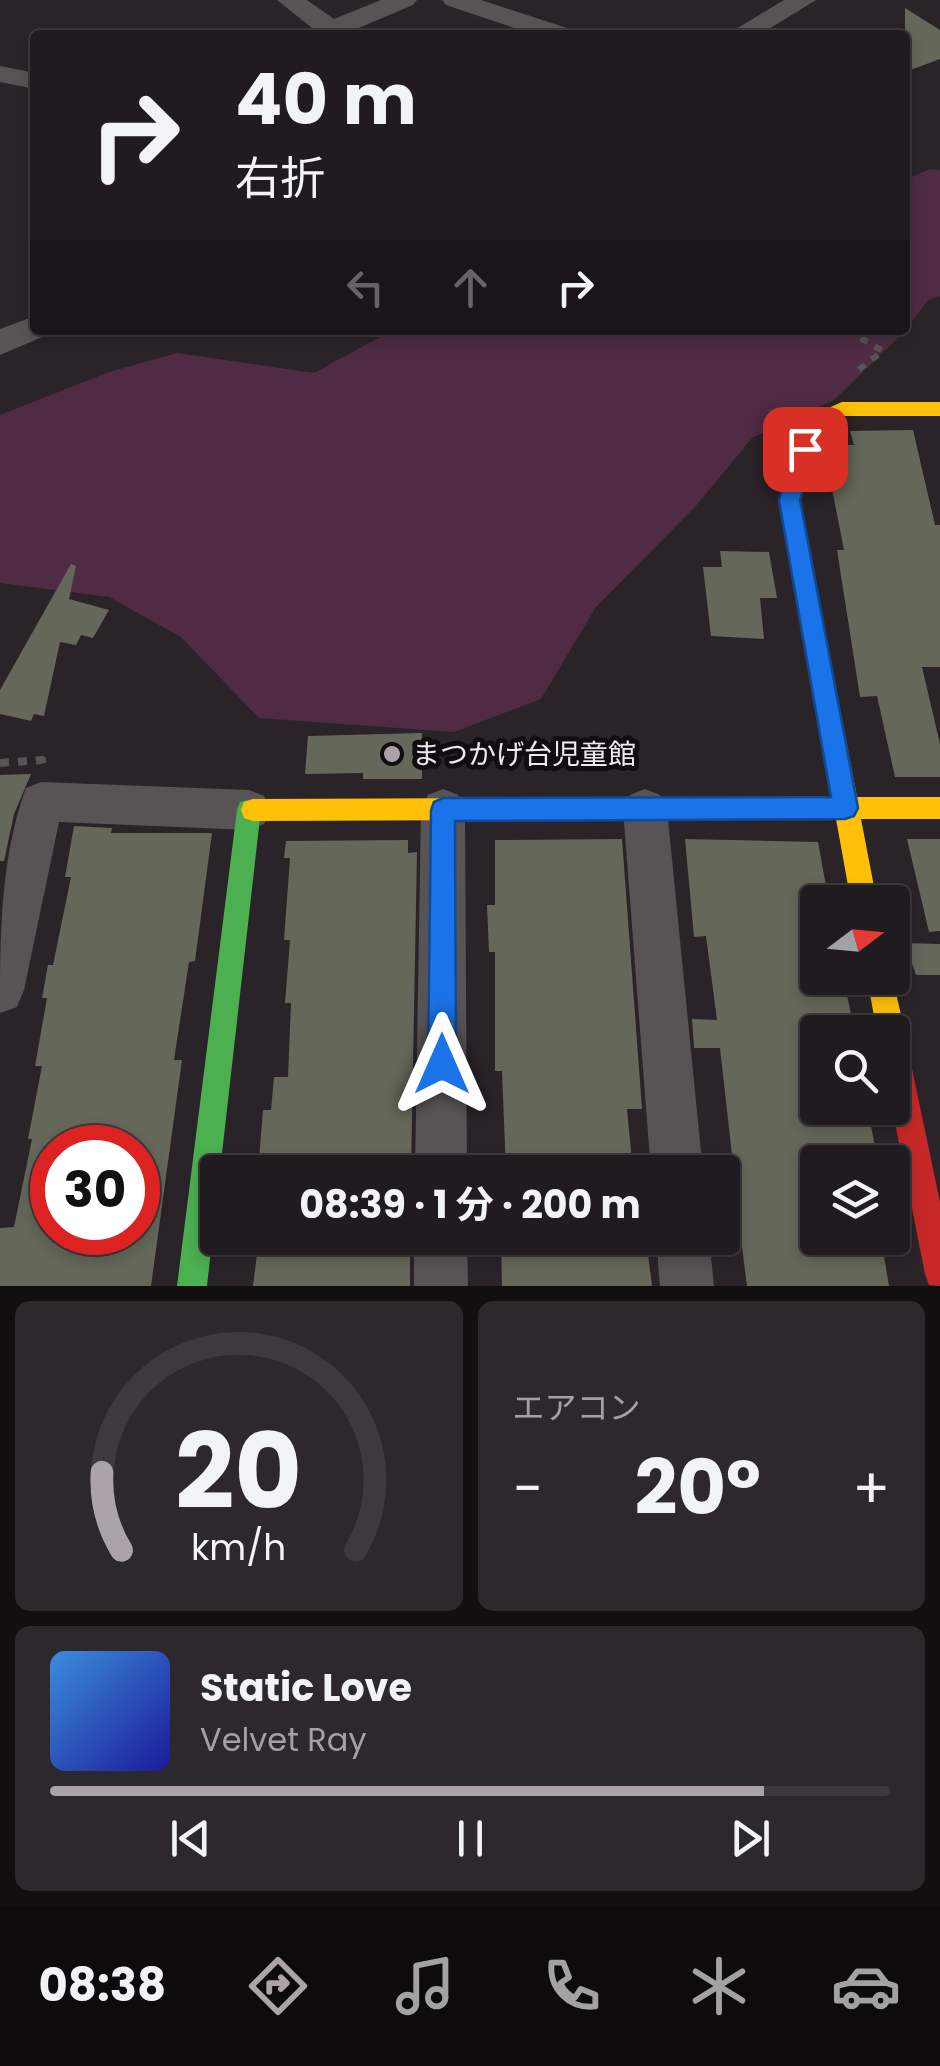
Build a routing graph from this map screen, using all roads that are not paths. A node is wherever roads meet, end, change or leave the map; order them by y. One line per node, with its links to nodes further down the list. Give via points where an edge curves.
1 (290, 0): 5 (street)
2 (404, 0): 6 (street)
3 (454, 0): 7 (street)
4 (804, 0): 8 (street)
5 (322, 30)
6 (329, 30)
7 (547, 30)
8 (747, 30)
9 (0, 74): 10 (street)
10 (30, 80)
11 (30, 329): 12 (street)
12 (0, 344)
13 (939, 414): 14 (street, via 842,409 813,423 789,500)
14 (845, 808): 15 (street); 16 (street); 19 (street)
15 (940, 808)
16 (645, 809): 18 (street); 23 (street)
17 (249, 810): 18 (street); 20 (street, via 40,802); 27 (street)
18 (443, 810): 22 (street)
19 (861, 885)
20 (0, 990)
21 (909, 1125): 26 (street)
22 (442, 1155)
23 (676, 1155)
24 (441, 1255): 28 (street)
25 (685, 1255): 29 (street)
26 (940, 1274)
27 (192, 1286)
28 (441, 1286)
29 (688, 1286)

